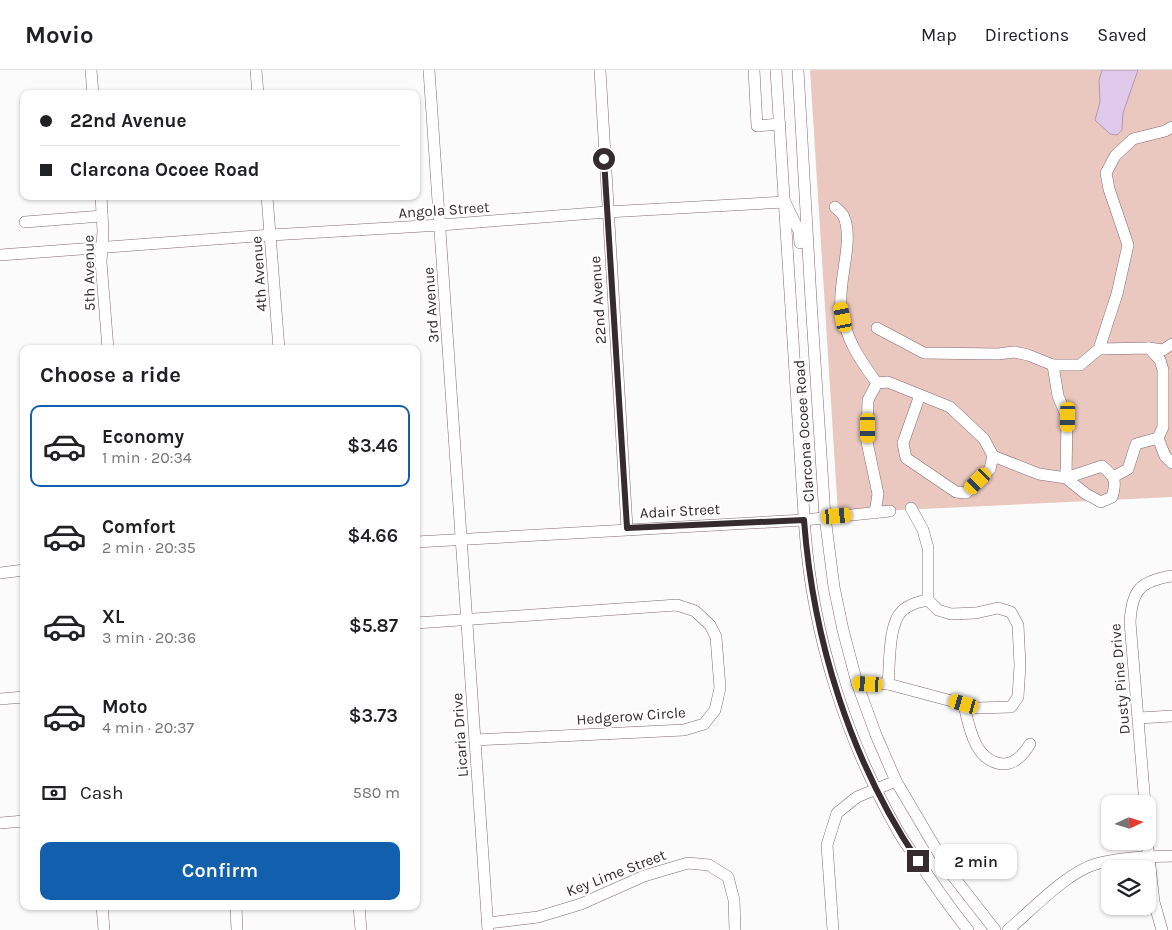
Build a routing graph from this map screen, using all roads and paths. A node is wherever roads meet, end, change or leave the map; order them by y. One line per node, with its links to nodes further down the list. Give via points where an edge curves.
1 (91, 70): 8 (street)
2 (256, 70): 9 (street)
3 (429, 70): 19 (street, 3rd Avenue)
4 (600, 70): 16 (street, 22nd Avenue)
5 (754, 70): 10 (street, via 757,126)
6 (776, 70): 10 (street, Clarcona Ocoee Road)
7 (798, 70): 23 (street, Clarcona Ocoee Road)
8 (93, 90)
9 (258, 90)
10 (780, 124): 14 (street, Clarcona Ocoee Road)
11 (1172, 127): 29 (street, via 1133,139 1115,156 1106,173 1128,245 1117,294)
12 (101, 200): 17 (street, 5th Avenue)
13 (267, 200): 20 (street, 4th Avenue)
14 (785, 202): 16 (street, Angola Street); 23 (street, via 799,231 803,294); 42 (street, Clarcona Ocoee Road)
15 (835, 206): 31 (street, via 843,215 848,234 841,306 846,328 856,353)
16 (607, 212): 19 (street, Angola Street); 43 (street, 22nd Avenue)
17 (102, 216): 18 (street); 21 (street, 5th Avenue)
18 (25, 222)
19 (441, 226): 20 (street, Angola Street); 44 (street, 3rd Avenue)
20 (271, 235): 21 (street, Angola Street); 27 (street, 4th Avenue)
21 (101, 247): 22 (street, Angola Street); 26 (street, 5th Avenue)
22 (0, 255)
23 (810, 300): 41 (street, Clarcona Ocoee Road)
24 (877, 328): 30 (street, via 924,353 1014,352 1028,354)
25 (1172, 344): 28 (street, via 1163,350)
26 (108, 345)
27 (279, 345)
28 (1149, 348): 29 (street); 33 (street, via 1160,360 1163,370 1162,427)
29 (1099, 349): 30 (street, via 1080,365)
30 (1053, 365): 37 (street, via 1058,396 1068,417)
31 (877, 383): 32 (street, via 888,382); 40 (street, via 868,400 868,442 878,494)
32 (920, 395): 34 (street, via 950,407 984,439); 34 (street, via 903,443 906,458 956,492 966,493 990,469)
33 (1158, 438): 35 (street, via 1165,456); 36 (street, via 1136,444 1128,469)
34 (993, 456): 37 (street, via 1039,474)
35 (1172, 463)
36 (1113, 477): 37 (street, via 1102,466); 37 (street, via 1116,484 1112,497 1101,502)
37 (1066, 478)
38 (911, 508): 49 (street, via 928,548)
39 (890, 512): 40 (street, Adair Street)
40 (875, 513): 41 (street, Adair Street)
41 (825, 517): 42 (street, Adair Street); 52 (street, Clarcona Ocoee Road, via 834,587)
42 (804, 520): 43 (street, Adair Street); 62 (street, Clarcona Ocoee Road, via 819,627 834,684)
43 (627, 528): 44 (street, Adair Street)
44 (462, 539): 45 (street, Adair Street); 50 (street, Licaria Drive)
45 (420, 542)
46 (20, 570): 47 (street)
47 (0, 572)
48 (1172, 576): 58 (street, Dusty Pine Drive, via 1153,580 1138,590 1131,604)
49 (928, 600): 53 (street, via 902,611 893,625); 56 (street, via 938,610 951,614 998,608 1011,612 1018,625 1018,697 1011,707 978,708)
50 (467, 619): 51 (street, Hedgerow Circle); 59 (street, Licaria Drive); 59 (street, Hedgerow Circle, via 678,604 695,611 710,625 716,637 720,688 715,710 704,724 684,730)
51 (420, 623)
52 (857, 683): 53 (street); 61 (street, Clarcona Ocoee Road)
53 (888, 684): 56 (street)
54 (20, 697): 55 (street)
55 (0, 699)
56 (964, 704): 60 (street, via 976,745 985,758 1009,764 1020,757)
57 (1172, 716): 58 (street)
58 (1139, 718): 63 (street, Dusty Pine Drive)
59 (475, 740): 72 (street, Licaria Drive)
60 (1030, 744)
61 (896, 781): 62 (street); 79 (street, Clarcona Ocoee Road, via 949,871)
62 (877, 789): 77 (street, via 857,797 836,813 827,845); 78 (street, Clarcona Ocoee Road, via 898,832)
63 (1144, 795)
64 (20, 822): 65 (street)
65 (0, 824)
66 (1148, 850): 68 (street)
67 (1172, 856): 68 (street)
68 (1148, 857): 80 (street, via 1094,864 1066,880); 81 (street, via 1154,902)
69 (102, 910): 73 (street)
70 (236, 910): 74 (street)
71 (360, 910): 75 (street)
72 (488, 926): 76 (street, Key Lime Street, via 538,917 581,904 644,876 688,863 709,865 728,877 734,900)
73 (104, 930)
74 (237, 930)
75 (361, 930)
76 (735, 930)
77 (833, 930)
78 (968, 930)
79 (996, 930)
80 (1008, 930)
81 (1162, 930)

